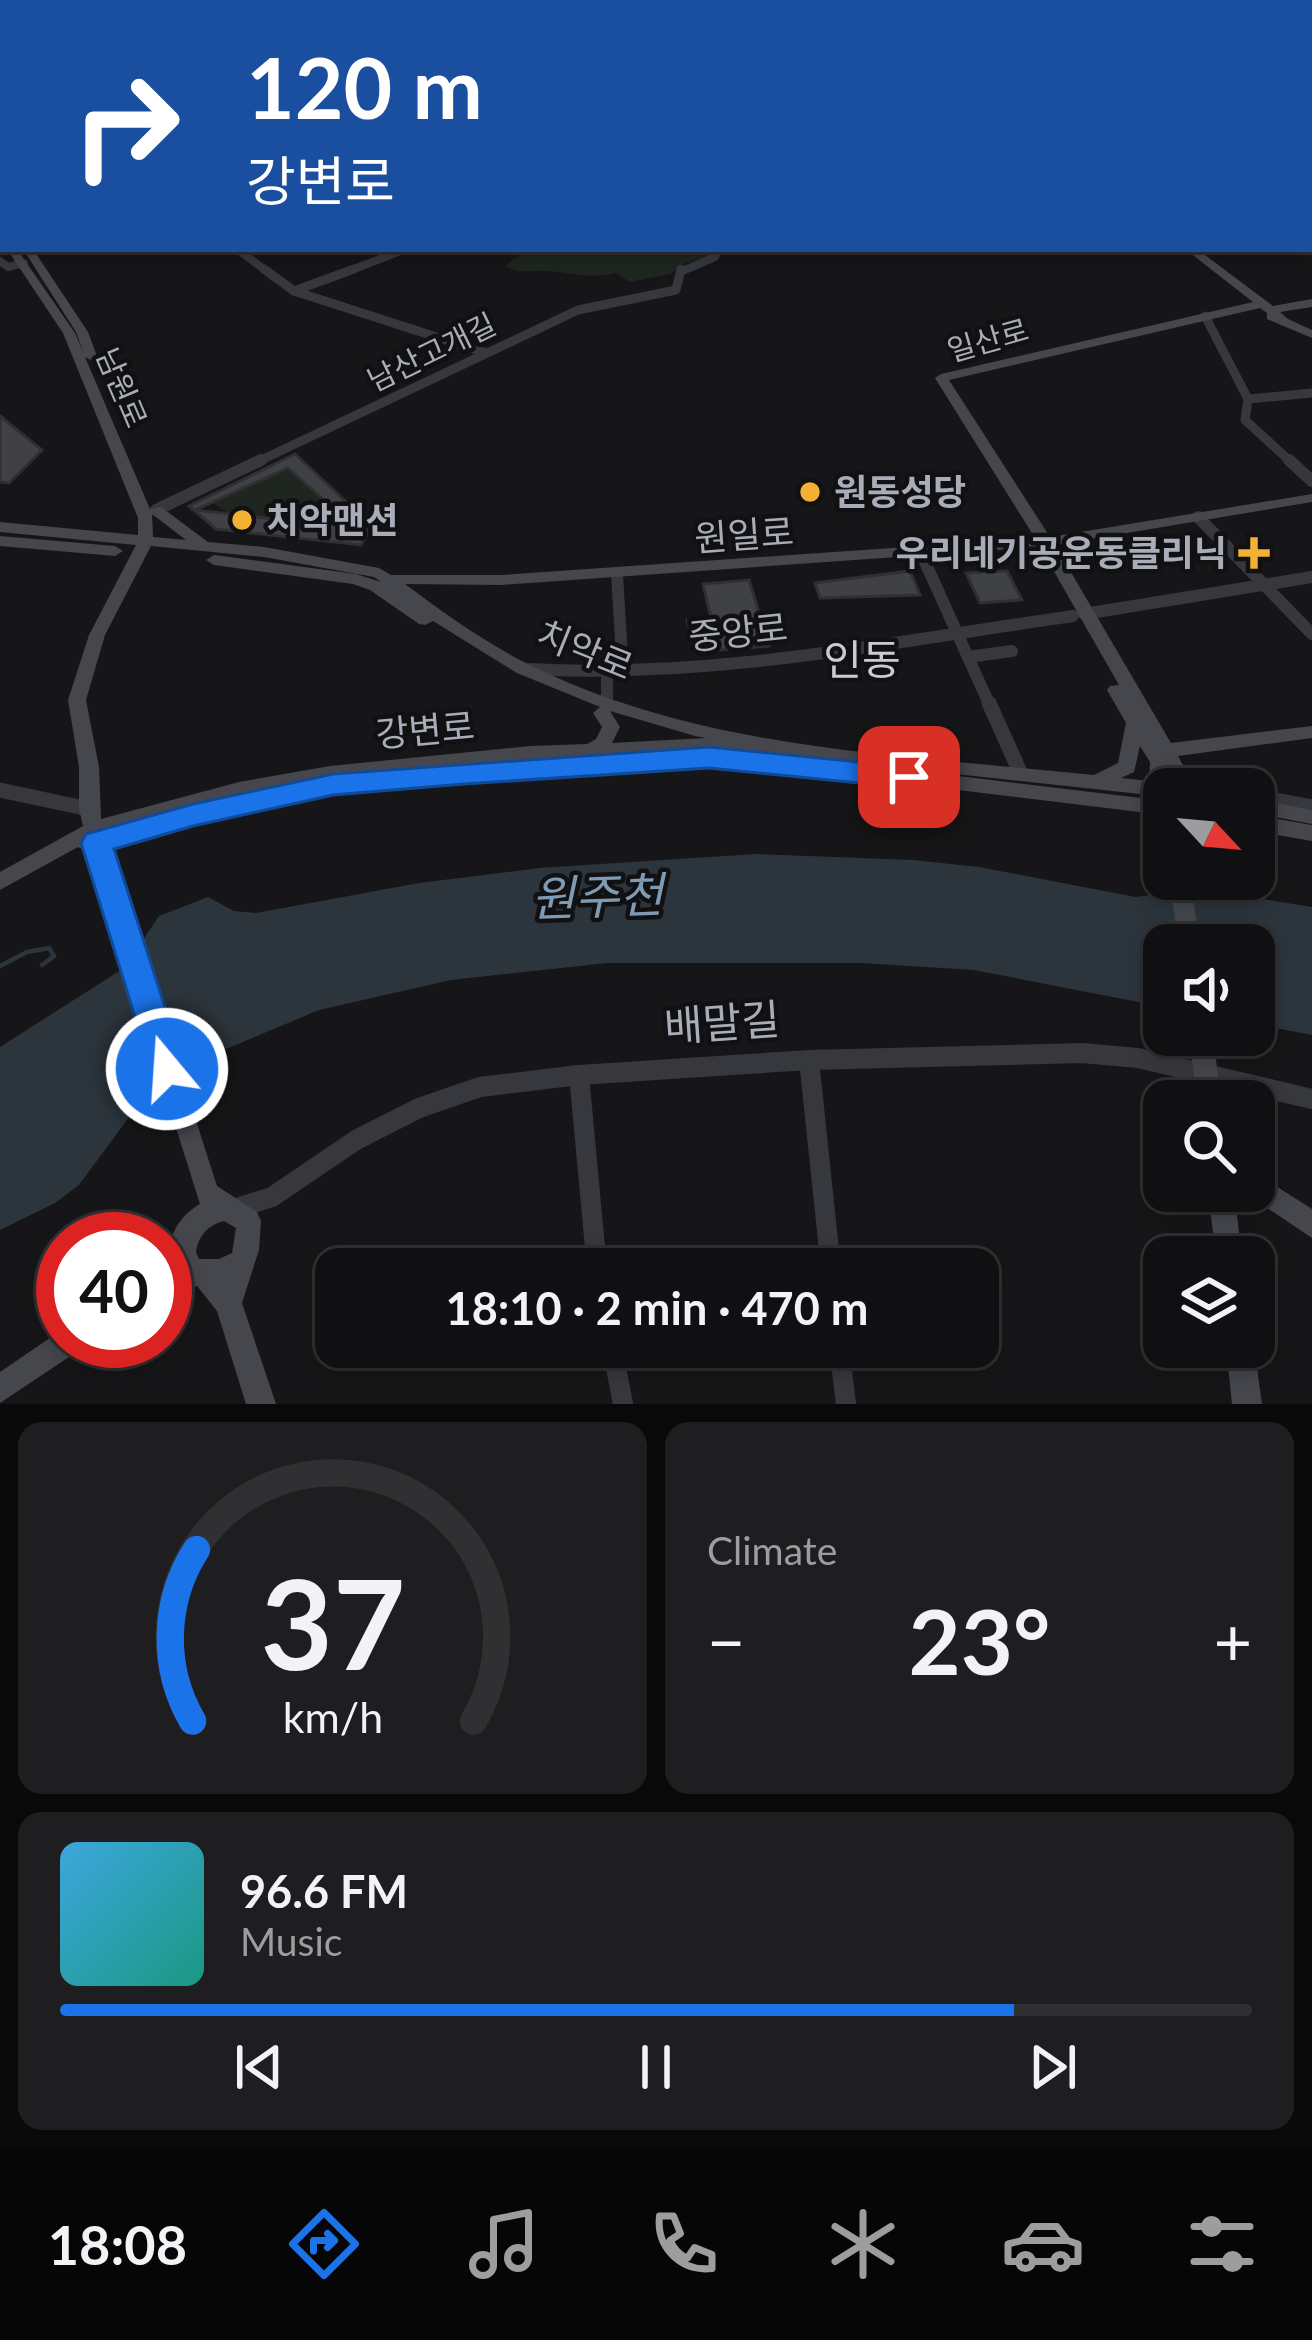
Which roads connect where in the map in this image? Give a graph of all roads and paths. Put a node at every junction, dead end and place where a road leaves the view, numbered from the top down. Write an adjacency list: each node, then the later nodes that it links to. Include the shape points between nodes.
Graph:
1 (241, 252): 7 (street)
2 (398, 252): 7 (street)
3 (718, 252): 12 (street, 남산고개길, via 681,268 676,290 588,307)
4 (1194, 252): 9 (street)
5 (26, 256): 6 (street, via 8,267); 18 (street, 남원로)
6 (0, 261)
7 (294, 291): 12 (street)
8 (1312, 303): 9 (street, 일산로)
9 (1260, 308): 10 (street, 일산로); 11 (street)
10 (1205, 316): 14 (street); 17 (street, 일산로, via 941,378)
11 (1312, 334)
12 (486, 353): 18 (street, 남산고개길)
13 (1312, 393): 14 (street)
14 (1248, 399): 15 (street, via 1244,420)
15 (1312, 481)
16 (1312, 498): 19 (street, 원일로)
17 (1027, 507): 21 (street); 24 (street, 일산로); 26 (street, via 1010,540)
18 (149, 509): 22 (street); 25 (street); 27 (street, via 160,529)
19 (1198, 518): 21 (street, 원일로); 32 (street)
20 (0, 527): 22 (street, 치악로)
21 (1082, 536): 24 (street, 원일로)
22 (103, 538): 27 (street, 치악로)
23 (0, 541): 27 (street, 치악로)
24 (1046, 542): 26 (street, 원일로); 33 (street, 일산로)
25 (206, 547): 27 (street, 치악로); 31 (street, 치악로, via 323,560)
26 (990, 547): 28 (street, 원일로)
27 (145, 552): 40 (street, 치악로, via 376,586 521,682); 59 (street, via 97,634 77,700)
28 (921, 553): 29 (street, 원일로); 34 (street)
29 (617, 574): 31 (street, 원일로); 39 (street)
30 (1312, 577): 32 (street, 중앙로)
31 (393, 579): 38 (street, 치악로)
32 (1263, 583): 33 (street, 중앙로); 35 (street)
33 (1078, 615): 34 (street, 중앙로); 41 (street); 45 (street)
34 (958, 631): 37 (street); 39 (street, 중앙로)
35 (1312, 634)
36 (1012, 651): 37 (street)
37 (968, 657): 48 (street)
38 (523, 669): 39 (street, 중앙로); 40 (street, 치악로)
39 (615, 674): 40 (street)
40 (604, 708): 43 (street, 치악로); 44 (street, via 610,727); 46 (street, 치악로)
41 (1135, 724): 45 (street); 49 (street, via 1127,767)
42 (1312, 732): 45 (street)
43 (704, 745): 44 (street, 강변로); 46 (street, 치악로)
44 (592, 751): 59 (street, 강변로, via 330,772 193,800)
45 (1160, 751): 47 (street)
46 (816, 759): 48 (street, 치악로); 52 (street, 치악로); 59 (street, 강변로, via 709,758 333,784)
47 (1174, 768)
48 (1020, 772): 49 (street, 치악로)
49 (1100, 780): 51 (street, 치악로)
50 (0, 790): 59 (street)
51 (1143, 793)
52 (1143, 798)
53 (1275, 800): 54 (street)
54 (1312, 807)
55 (1275, 810): 56 (street)
56 (1312, 817)
57 (1275, 826): 58 (street)
58 (1312, 832)
59 (95, 836): 60 (street, 강변로); 67 (street)
60 (0, 882)
61 (808, 1060): 62 (street, 배말길, via 1082,1053); 63 (street, 배말길); 70 (street)
62 (1205, 1068): 64 (street, 배말길)
63 (580, 1075): 65 (street, 배말길, via 480,1087 419,1108); 69 (street)
64 (1312, 1099)
65 (272, 1197): 67 (street); 72 (street)
66 (1275, 1199): 68 (street)
67 (209, 1215): 71 (street); 72 (street, via 248,1221)
68 (1312, 1226)
69 (595, 1248)
70 (829, 1248)
71 (192, 1252)
72 (244, 1252): 73 (street); 75 (street)
73 (192, 1270)
74 (192, 1280): 75 (street)
75 (228, 1303): 81 (street)
76 (36, 1364): 80 (street)
77 (616, 1368): 82 (street)
78 (842, 1368): 83 (street)
79 (1243, 1368): 84 (street)
80 (0, 1389)
81 (261, 1404)
82 (623, 1404)
83 (846, 1404)
84 (1247, 1404)

